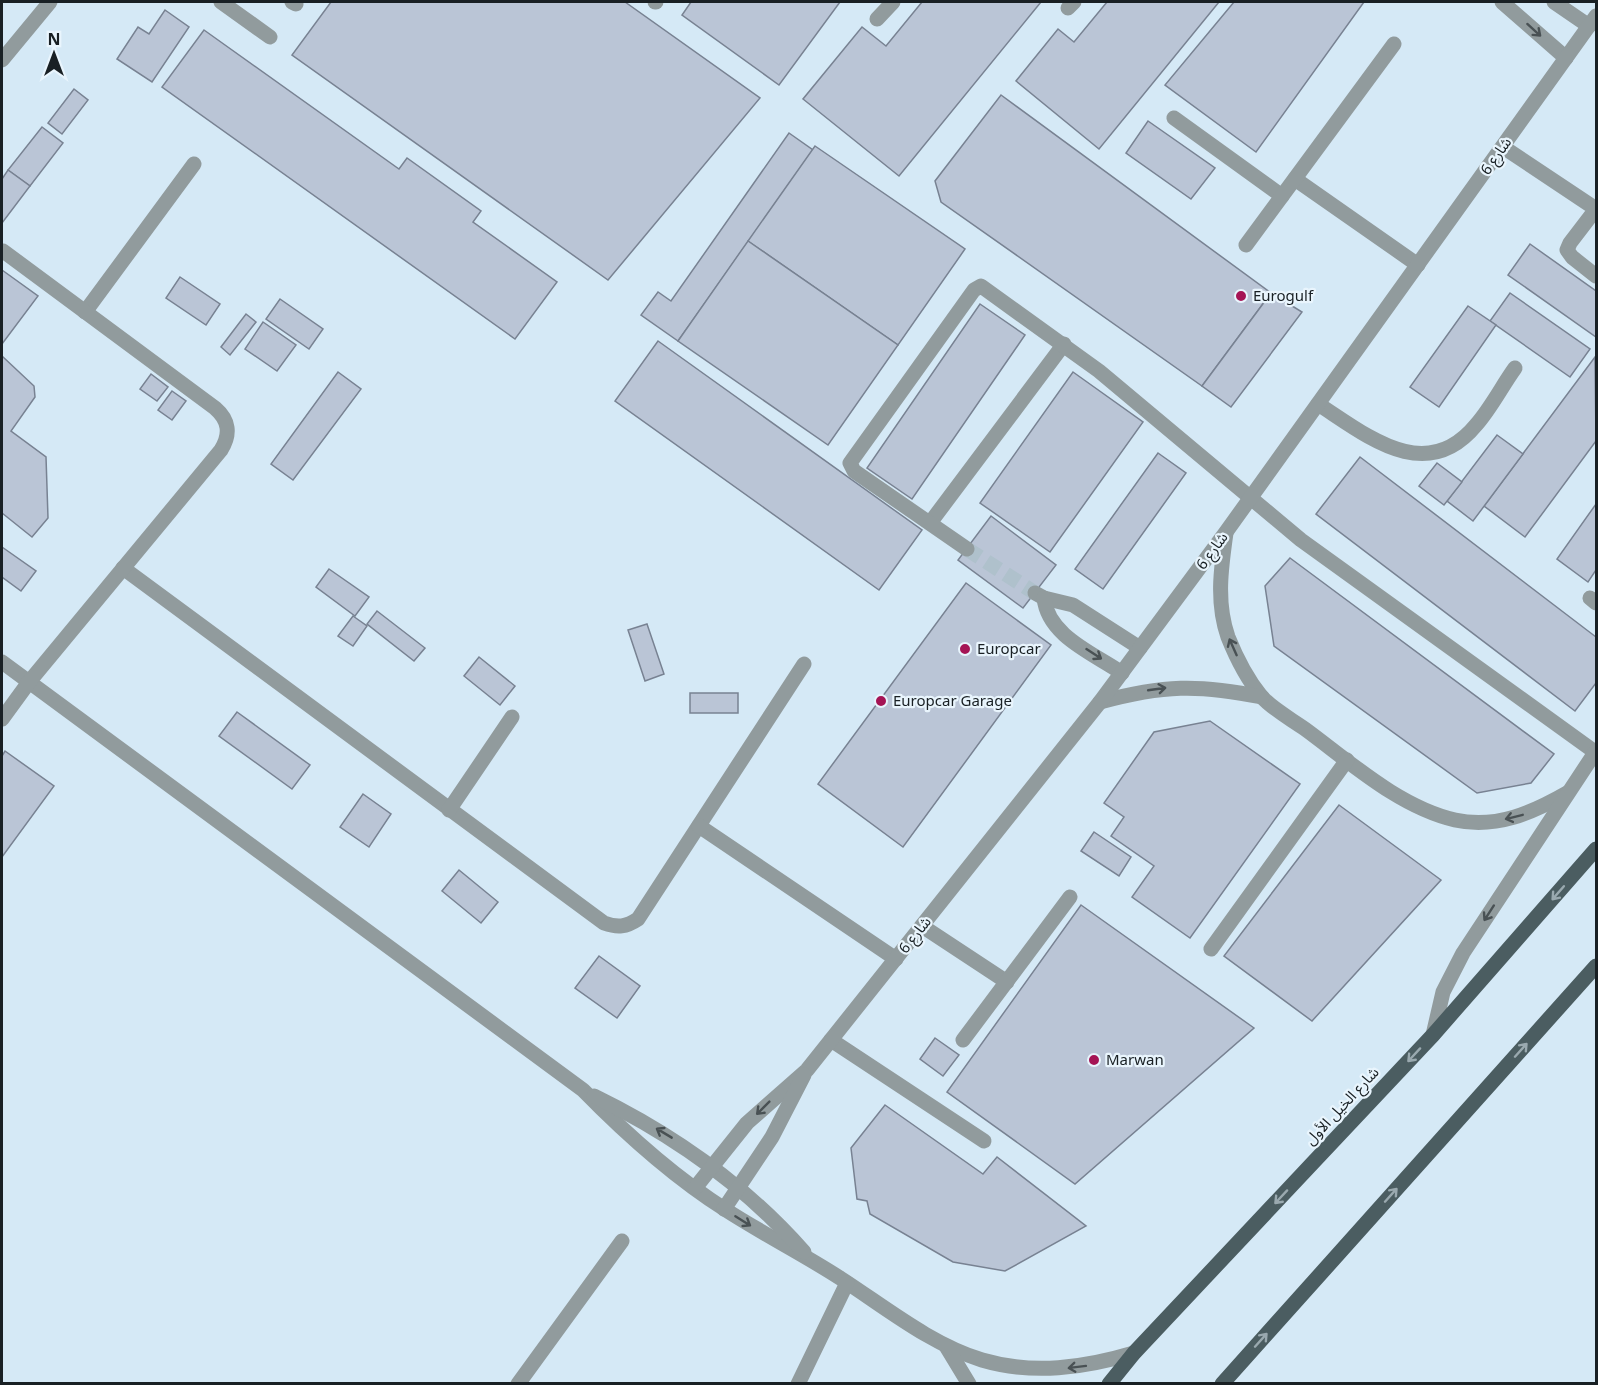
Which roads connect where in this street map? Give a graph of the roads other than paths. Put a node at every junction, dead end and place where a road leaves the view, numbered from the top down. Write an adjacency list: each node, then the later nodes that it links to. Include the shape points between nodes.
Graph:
1 (50, 2): 11 (street)
2 (221, 2): 8 (street)
3 (893, 2): 6 (street)
4 (1502, 2): 10 (street, one-way to 10)
5 (1554, 2): 7 (street)
6 (877, 20)
7 (1593, 21): 10 (street, شارع 6)
8 (270, 37)
9 (1394, 44): 15 (street)
10 (1566, 58): 13 (street, شارع 6)
11 (2, 60)
12 (1174, 118): 16 (street)
13 (1503, 147): 19 (street, شارع 6); 20 (street, via 1596,209 1567,250)
14 (194, 164): 21 (street)
15 (1295, 179): 16 (street); 19 (street)
16 (1282, 196): 17 (street)
17 (1246, 245)
18 (3, 251): 21 (street)
19 (1418, 265): 24 (street, شارع 6)
20 (1596, 276)
21 (85, 312): 29 (street, via 215,408 227,423 226,442 221,450)
22 (1064, 344): 25 (street); 26 (street); 26 (street, via 985,287 978,287 967,300 850,463 854,471)
23 (1515, 368): 24 (street, via 1465,436 1437,451 1421,454 1389,449)
24 (1318, 404): 25 (street, شارع 6)
25 (1249, 499): 27 (street, شارع 6); 39 (street)
26 (930, 523): 28 (street)
27 (1226, 532): 30 (street, شارع 6); 35 (street, one-way to 27, via 1238,660 1222,610 1220,584)
28 (967, 549)
29 (123, 568): 34 (street); 42 (street)
30 (1140, 648): 33 (street, شارع 6); 33 (street, one-way to 33, via 1073,605 1039,595 1054,626)
31 (2, 662): 34 (street)
32 (804, 664): 43 (street)
33 (1122, 673): 36 (street, شارع 6)
34 (29, 682): 38 (street); 55 (street)
35 (1262, 697): 36 (street, one-way to 35, via 1140,691 1200,686); 40 (street)
36 (1100, 702): 46 (street, شارع 6)
37 (512, 717): 42 (street)
38 (2, 719)
39 (1596, 752): 41 (street)
40 (1347, 760): 41 (street, one-way to 40, via 1533,813 1495,822 1466,821 1419,807); 47 (street)
41 (1567, 793): 51 (street, one-way to 51, via 1453,972 1443,992)
42 (449, 810): 43 (street, via 615,927 628,926 638,919)
43 (699, 826): 48 (street)
44 (1596, 849): 51 (main road, شارع الخيل الأول, one-way to 51)
45 (1070, 897): 50 (street)
46 (922, 926): 48 (street, شارع 6); 50 (street)
47 (1211, 949)
48 (896, 959): 52 (street, شارع 6)
49 (1596, 966): 70 (main road, one-way to 49)
50 (1006, 982): 53 (street)
51 (1432, 1035): 65 (main road, شارع الخيل الأول, one-way to 65)
52 (831, 1040): 54 (street, شارع 6); 56 (street)
53 (963, 1040)
54 (807, 1070): 57 (street, شارع 6, one-way to 57, via 766,1104); 58 (street, شارع 6, via 772,1137)
55 (583, 1090): 57 (street, one-way to 55, via 645,1122); 59 (street, via 637,1142)
56 (984, 1141)
57 (712, 1166): 58 (street); 59 (street, شارع 6)
58 (739, 1187): 60 (street, شارع 6); 62 (street)
59 (695, 1188): 60 (street)
60 (724, 1209): 62 (street, one-way to 62)
61 (622, 1241): 66 (street)
62 (812, 1260): 63 (street)
63 (847, 1283): 64 (street); 67 (street)
64 (946, 1346): 65 (street, one-way to 64, via 1097,1364 1059,1369 1020,1368 982,1360); 68 (street)
65 (1134, 1353): 69 (main road, شارع الخيل الأول)
66 (518, 1383)
67 (798, 1383)
68 (969, 1383)
69 (1109, 1383)
70 (1222, 1383)

